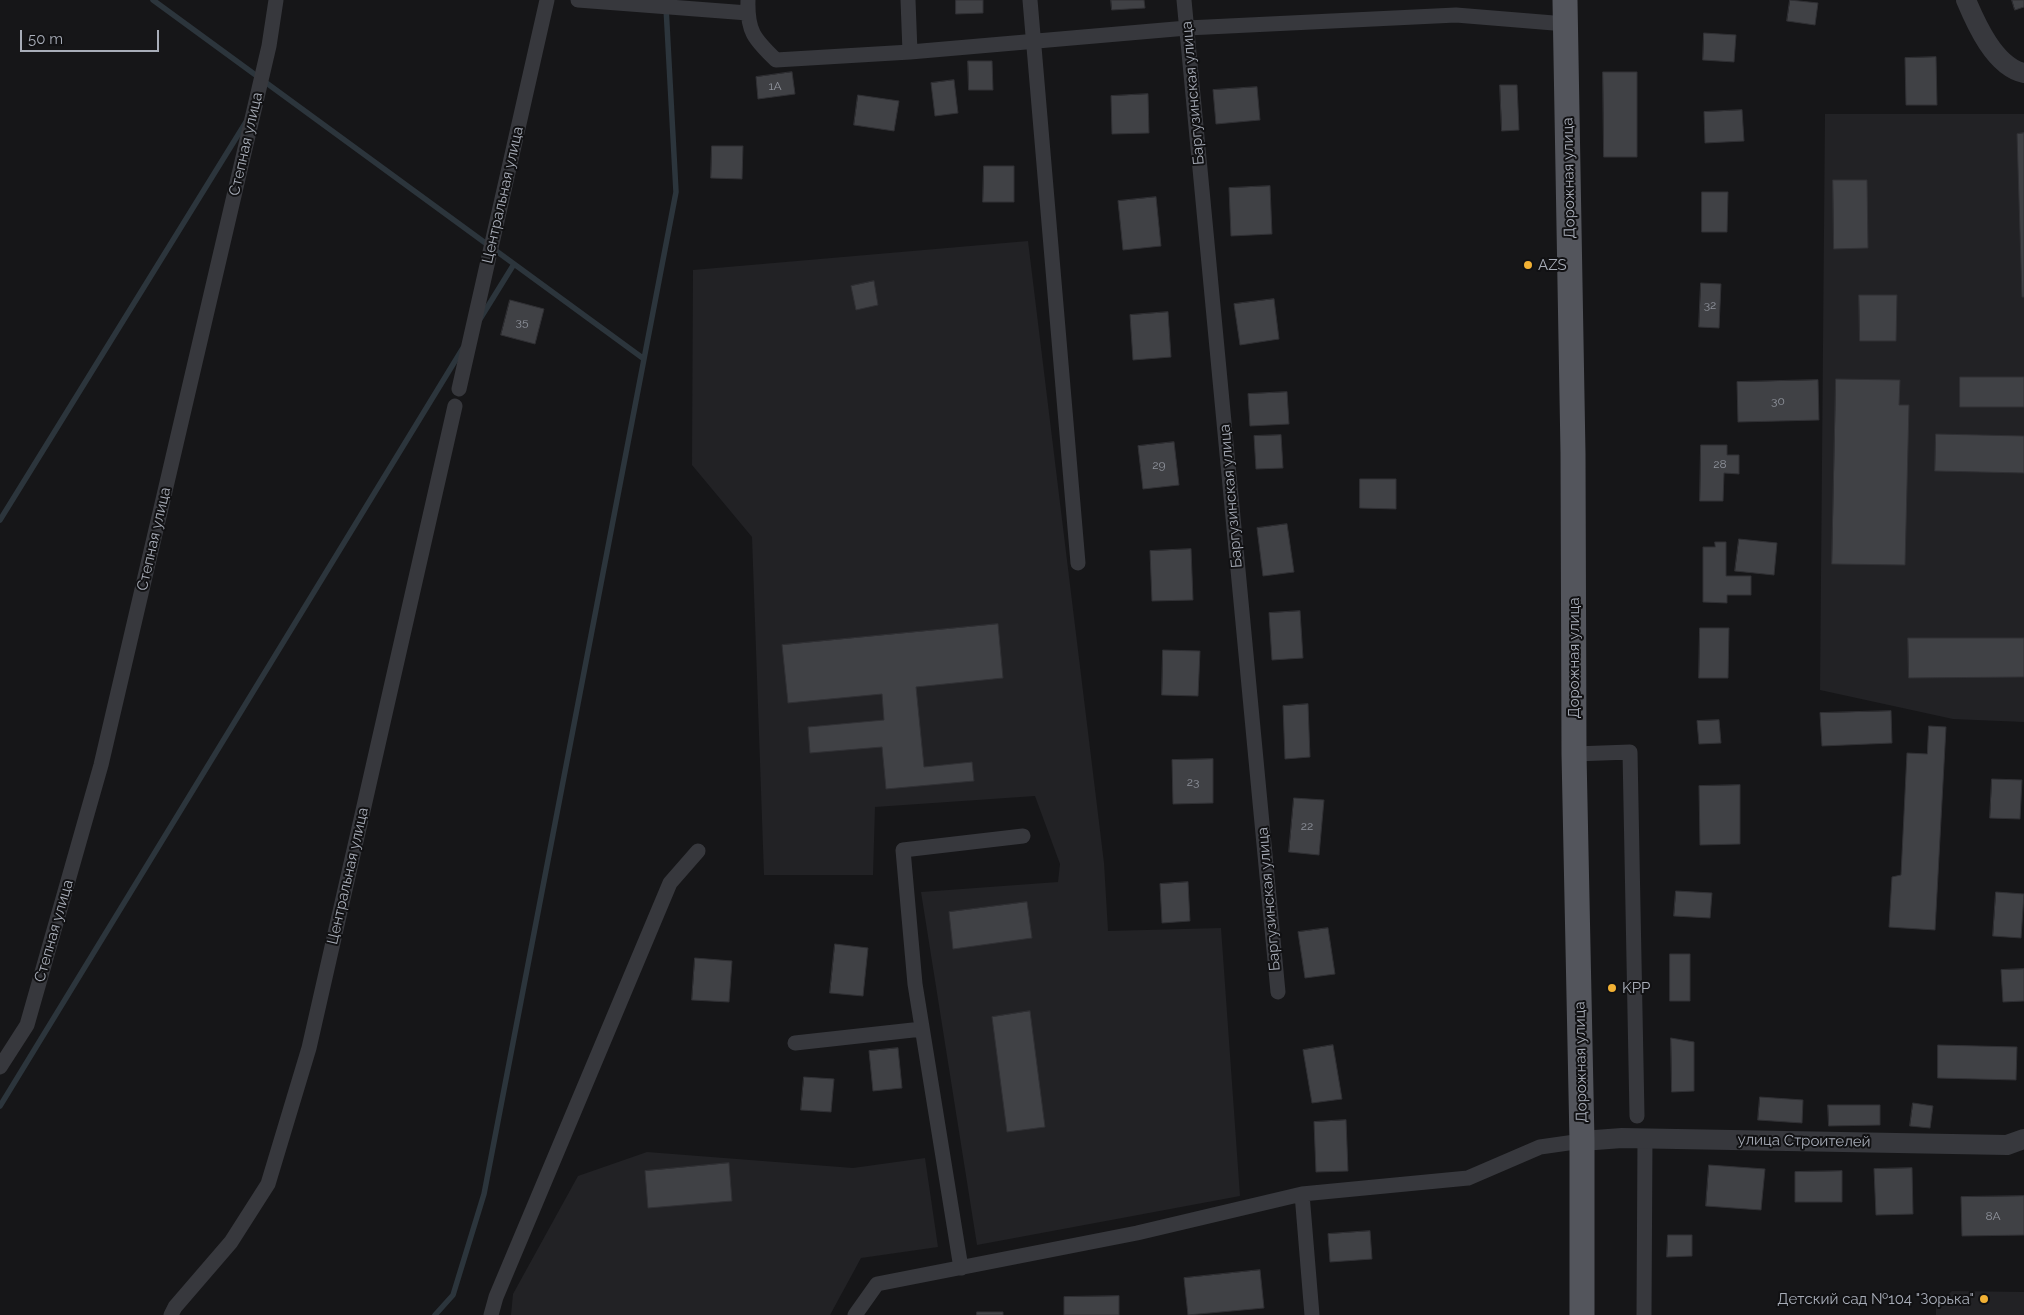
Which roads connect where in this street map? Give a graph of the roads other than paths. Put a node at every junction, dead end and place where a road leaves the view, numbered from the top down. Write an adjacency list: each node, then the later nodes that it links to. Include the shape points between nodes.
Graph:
1 (276, 0): 25 (street, Степная улица, via 269,46 101,764 27,1025)
2 (547, 0): 16 (street, Центральная улица)
3 (578, 0): 9 (street)
4 (908, 0): 14 (street)
5 (1030, 0): 13 (street)
6 (1184, 0): 12 (street, Баргузинская улица)
7 (1565, 0): 11 (main road, Дорожная улица)
8 (1966, 0): 15 (street, via 1978,28 1998,57)
9 (748, 6): 14 (street, via 750,30 757,42 776,60)
10 (1456, 7): 11 (street); 12 (street)
11 (1566, 24): 19 (main road, Дорожная улица)
12 (1187, 28): 13 (street); 22 (street, Баргузинская улица)
13 (1033, 42): 14 (street); 18 (street)
14 (910, 52)
15 (2024, 73)
16 (458, 389)
17 (455, 406): 33 (street, Центральная улица, via 309,1048 285,1133 263,1192 231,1242)
18 (1078, 563)
19 (1574, 754): 26 (street, via 1630,752); 29 (main road, Дорожная улица)
20 (1024, 836): 23 (street, via 903,850)
21 (698, 851): 34 (street, via 670,882 496,1296)
22 (1278, 992)
23 (922, 1029): 24 (street); 31 (street)
24 (796, 1043)
25 (0, 1067)
26 (1637, 1116)
27 (1645, 1138): 28 (street, улица Строителей, via 2007,1145); 29 (street, улица Строителей); 39 (street)
28 (2024, 1139)
29 (1582, 1141): 30 (street, via 1540,1147 1468,1178); 32 (main road, Дорожная улица)
30 (1302, 1194): 31 (street, via 1137,1234); 36 (street)
31 (961, 1268): 35 (street, via 877,1284)
32 (1583, 1276): 37 (main road); 38 (main road, Дорожная улица)
33 (171, 1315)
34 (491, 1315)
35 (855, 1315)
36 (1312, 1315)
37 (1572, 1315)
38 (1582, 1315)
39 (1644, 1315)

